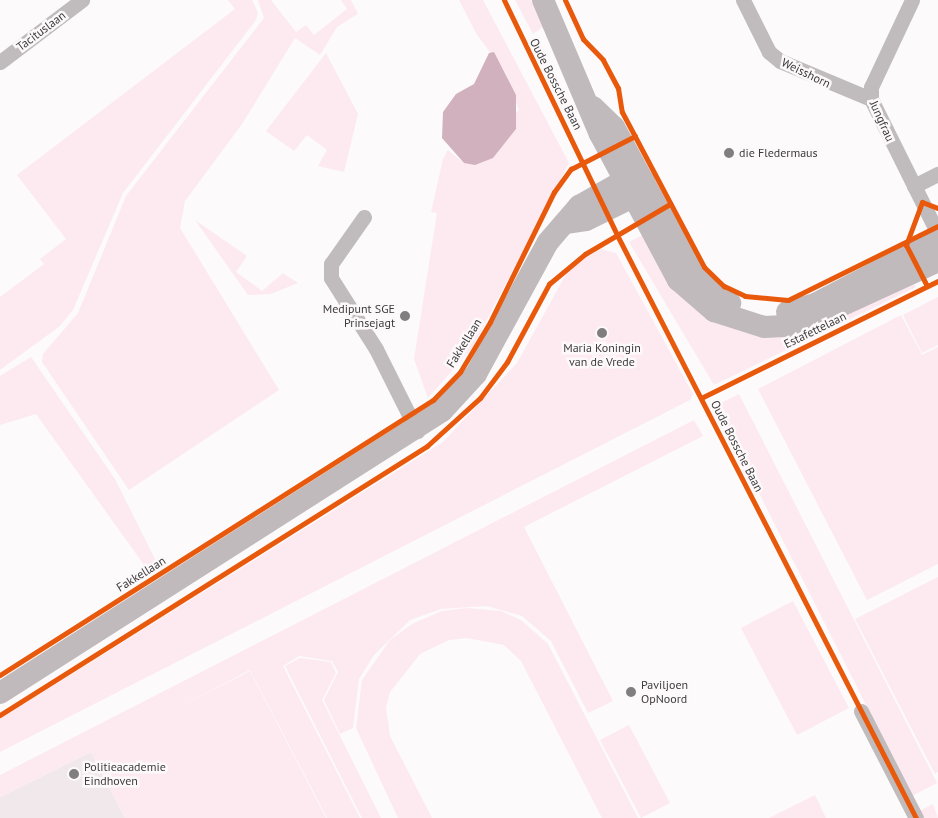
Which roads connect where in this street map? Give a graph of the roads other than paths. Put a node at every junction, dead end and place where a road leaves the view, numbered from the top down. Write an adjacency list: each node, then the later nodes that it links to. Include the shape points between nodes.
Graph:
1 (82, 0): 5 (street, Tacituslaan)
2 (543, 0): 9 (street, Oude Bossche Baan, via 591,105 600,134)
3 (743, 0): 7 (street, Weisshorn, via 769,52 780,61)
4 (912, 0): 7 (street, Jungfrau, via 871,87)
5 (63, 6): 6 (street, Tacituslaan)
6 (0, 62)
7 (872, 100): 10 (street, Jungfrau)
8 (938, 174): 10 (street)
9 (634, 186): 13 (street, Estafettelaan, via 692,274 721,300 763,314 793,312 815,304); 14 (street, Estafettelaan, via 678,280 714,311 740,322 783,327 823,318); 15 (street, Fakkellaan, via 586,220 567,223 548,242 476,374)
10 (914, 186): 12 (street, Jungfrau)
11 (364, 217): 15 (street, via 332,264 332,278 376,348)
12 (938, 234)
13 (938, 240)
14 (938, 261)
15 (417, 431): 16 (street, Fakkellaan)
16 (0, 693)
17 (861, 711): 18 (street)
18 (916, 818)

